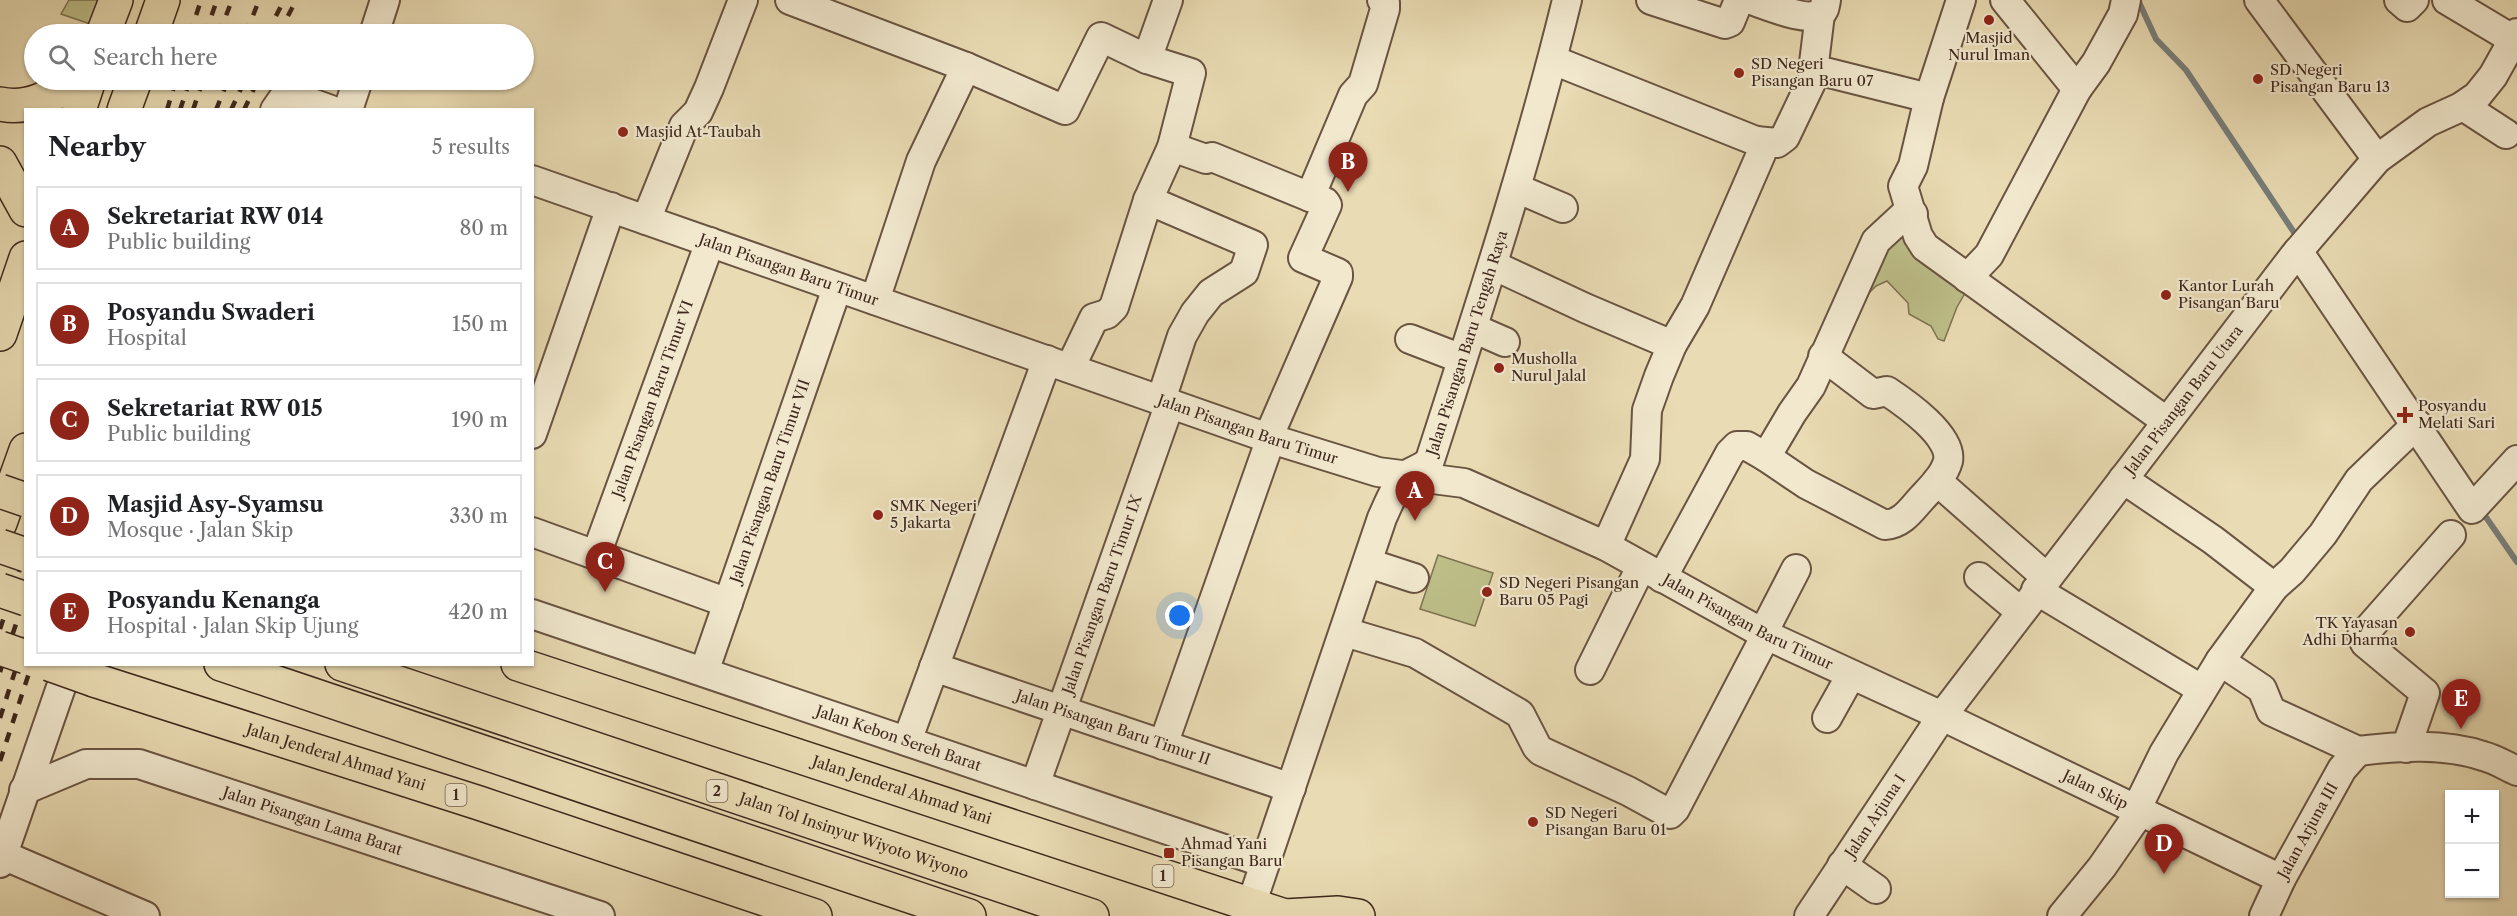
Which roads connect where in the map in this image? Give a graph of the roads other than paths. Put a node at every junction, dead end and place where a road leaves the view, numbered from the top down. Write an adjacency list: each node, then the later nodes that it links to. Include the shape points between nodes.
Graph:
1 (116, 0): 20 (main road)
2 (163, 0): 21 (main road)
3 (385, 0): 22 (street)
4 (743, 0): 58 (street, via 709,88 698,112 684,126)
5 (790, 0): 26 (street)
6 (1168, 0): 24 (street)
7 (1382, 0): 52 (street, via 1385,9 1363,84 1353,95)
8 (1568, 0): 25 (street, Jalan Pisangan Baru Tengah Raya)
9 (1651, 0): 10 (street, via 1725,24)
10 (1739, 0)
11 (1751, 0): 19 (street, via 1797,15)
12 (1961, 0): 33 (street)
13 (2005, 0): 28 (street)
14 (2126, 0): 28 (street, via 2123,14)
15 (2259, 0): 48 (street)
16 (2399, 0): 17 (street, via 2407,7)
17 (2414, 0)
18 (2446, 0): 23 (street)
19 (1823, 7): 27 (street, via 1814,63)
20 (107, 24)
21 (155, 24)
22 (377, 24)
23 (2515, 36): 35 (street, Jalan Pisangan Baru Utara, via 2493,76)
24 (1147, 59): 26 (street, via 1101,37 1065,110); 46 (street, via 1191,74)
25 (1553, 60): 44 (street); 51 (street, Jalan Pisangan Baru Tengah Raya)
26 (966, 67): 65 (street, via 921,161)
27 (1817, 70): 33 (street); 44 (street, via 1785,137 1777,143)
28 (2077, 89): 63 (street, via 1989,255)
29 (61, 90): 34 (main road, via 28,104)
30 (86, 90): 36 (main road)
31 (131, 90): 37 (main road)
32 (355, 90): 40 (street)
33 (1929, 98): 57 (street, via 1913,166 1903,186)
34 (0, 104)
35 (2463, 106): 43 (street); 48 (street, Jalan Pisangan Baru Utara, via 2428,122)
36 (80, 108)
37 (125, 108)
38 (276, 108): 39 (street, via 284,97)
39 (325, 108)
40 (349, 108)
41 (0, 119): 42 (main road)
42 (24, 128)
43 (2506, 134)
44 (1756, 141): 70 (street, via 1761,154 1695,306)
45 (0, 145): 47 (main road)
46 (1172, 147): 52 (street, via 1206,159 1212,157); 53 (street)
47 (24, 154)
48 (2377, 159): 60 (street, Jalan Pisangan Baru Utara)
49 (0, 163): 54 (main road)
50 (534, 181): 55 (street, Jalan Pisangan Baru Timur)
51 (1516, 189): 56 (street); 62 (street, Jalan Pisangan Baru Tengah Raya)
52 (1310, 197): 78 (street, via 1327,205 1303,258 1338,273 1338,277)
53 (1148, 200): 72 (street, via 1114,307 1094,318); 74 (street, Jalan Pisangan Baru Timur IX, via 1253,245 1244,272 1211,293 1182,336)
54 (24, 206)
55 (611, 207): 58 (street, Jalan Pisangan Baru Timur); 77 (street)
56 (1563, 208)
57 (1913, 214): 63 (street, via 1925,247); 71 (street, via 1903,216 1876,241)
58 (646, 220): 59 (street, Jalan Pisangan Baru Timur)
59 (710, 242): 64 (street, Jalan Pisangan Baru Timur); 93 (street, Jalan Pisangan Baru Timur VI)
60 (2304, 245): 75 (street, Jalan Pisangan Baru Utara); 76 (street)
61 (24, 264): 67 (main road)
62 (1493, 265): 66 (street, Jalan Pisangan Baru Tengah Raya); 70 (street)
63 (1968, 278): 75 (street)
64 (837, 288): 65 (street, Jalan Pisangan Baru Timur); 103 (street, Jalan Pisangan Baru Timur VII)
65 (875, 300): 72 (street, Jalan Pisangan Baru Timur)
66 (1473, 328): 69 (street); 73 (street, Jalan Pisangan Baru Tengah Raya)
67 (0, 334)
68 (1410, 339): 73 (street)
69 (1505, 342)
70 (1672, 345): 91 (street, via 1647,410 1645,459)
71 (1823, 356): 80 (street, via 1811,386); 84 (street, via 1873,394 1887,391 1928,424 1948,452 1946,467)
72 (1058, 364): 74 (street, Jalan Pisangan Baru Timur); 114 (street)
73 (1466, 372): 82 (street, Jalan Pisangan Baru Tengah Raya, via 1430,460)
74 (1166, 401): 78 (street, Jalan Pisangan Baru Timur); 120 (street, Jalan Pisangan Baru Timur IX)
75 (2166, 421): 83 (street, Jalan Pisangan Baru Utara)
76 (2417, 424): 81 (street, via 2477,504); 99 (street, via 2359,480 2324,534)
77 (534, 428)
78 (1270, 438): 82 (street, Jalan Pisangan Baru Timur, via 1378,472); 124 (street)
79 (24, 456): 87 (main road)
80 (1766, 457): 84 (street, via 1806,484 1886,525 1900,521); 96 (street, via 1743,445 1730,453)
81 (2517, 460)
82 (1408, 474): 91 (street, Jalan Pisangan Baru Timur, via 1464,483); 94 (street, Jalan Pisangan Baru Tengah Raya, via 1382,518)
83 (2123, 479): 99 (street); 101 (street, Jalan Pisangan Baru Utara)
84 (1937, 481): 101 (street)
85 (0, 491): 86 (main road, bridge)
86 (24, 499)
87 (0, 524)
88 (534, 533): 93 (street)
89 (2451, 535): 125 (street, via 2362,636 2365,643 2425,693)
90 (0, 546): 92 (main road, bridge)
91 (1606, 546): 96 (street, Jalan Pisangan Baru Timur)
92 (24, 554)
93 (596, 555): 103 (street)
94 (1368, 563): 98 (street); 105 (street, Jalan Pisangan Baru Tengah Raya)
95 (1796, 569): 106 (street)
96 (1651, 573): 106 (street, Jalan Pisangan Baru Timur); 115 (street)
97 (1979, 577): 101 (street)
98 (1414, 578)
99 (2274, 587): 109 (street)
100 (0, 590): 102 (main road, bridge)
101 (2035, 594): 119 (street); 121 (street, Jalan Pisangan Baru Utara)
102 (24, 598)
103 (728, 603): 117 (street, Jalan Pisangan Baru Timur VII)
104 (534, 615): 117 (street, Jalan Kebon Sereh Barat)
105 (1345, 632): 106 (street, via 1415,653 1520,714 1541,751 1670,814); 129 (street, Jalan Pisangan Baru Tengah Raya)
106 (1765, 634): 118 (street, Jalan Pisangan Baru Timur)
107 (0, 648): 108 (main road, bridge)
108 (24, 656)
109 (2220, 661): 119 (street); 126 (street, via 2262,689 2271,711)
110 (57, 666): 116 (main road, Jalan Jenderal Ahmad Yani, bridge)
111 (227, 666): 141 (main road)
112 (348, 666): 142 (main road, Jalan Tol Insinyur Wiyoto Wiyono / 2)
113 (524, 666): 137 (main road, Jalan Jenderal Ahmad Yani / 1)
114 (934, 667): 120 (street, Jalan Pisangan Baru Timur II); 123 (street)
115 (1590, 670)
116 (81, 672): 130 (street); 140 (main road, Jalan Jenderal Ahmad Yani / 1)
117 (704, 672): 123 (street, Jalan Kebon Sereh Barat)
118 (1851, 675): 121 (street, Jalan Pisangan Baru Timur); 122 (street)
119 (2201, 689): 131 (street, via 2164,753)
120 (1061, 710): 124 (street, Jalan Pisangan Baru Timur II); 128 (street, Jalan Pisangan Baru Timur IX)
121 (1942, 716): 131 (street, Jalan Skip); 134 (street, Jalan Arjuna I)
122 (1827, 718)
123 (907, 741): 128 (street, Jalan Kebon Sereh Barat)
124 (1163, 745): 129 (street, Jalan Pisangan Baru Timur II)
125 (2406, 748): 126 (street); 127 (street, via 2445,747 2484,756)
126 (2358, 751): 135 (street, Jalan Arjuna III, via 2342,769)
127 (2517, 771)
128 (1035, 785): 133 (street, Jalan Kebon Sereh Barat)
129 (1291, 788): 133 (street, Jalan Pisangan Baru Tengah Raya)
130 (24, 790): 132 (street); 139 (street, Jalan Pisangan Lama Barat, via 86,764 140,764)
131 (2138, 811): 135 (street, Jalan Skip); 146 (street, via 2102,867)
132 (1, 859): 138 (street)
133 (1265, 863): 137 (street, Jalan Pisangan Baru Tengah Raya)
134 (1842, 865): 136 (street); 145 (street, Jalan Arjuna I)
135 (2281, 879): 147 (street, Jalan Arjuna III)
136 (1876, 889)
137 (1251, 904): 143 (main road, Jalan Jenderal Ahmad Yani / 1)
138 (145, 916)
139 (600, 916)
140 (815, 916)
141 (969, 916)
142 (1092, 916)
143 (1285, 916): 144 (main road, Jalan Jenderal Ahmad Yani / 1)
144 (1358, 916)
145 (1809, 916)
146 (2062, 916)
147 (2264, 916)

